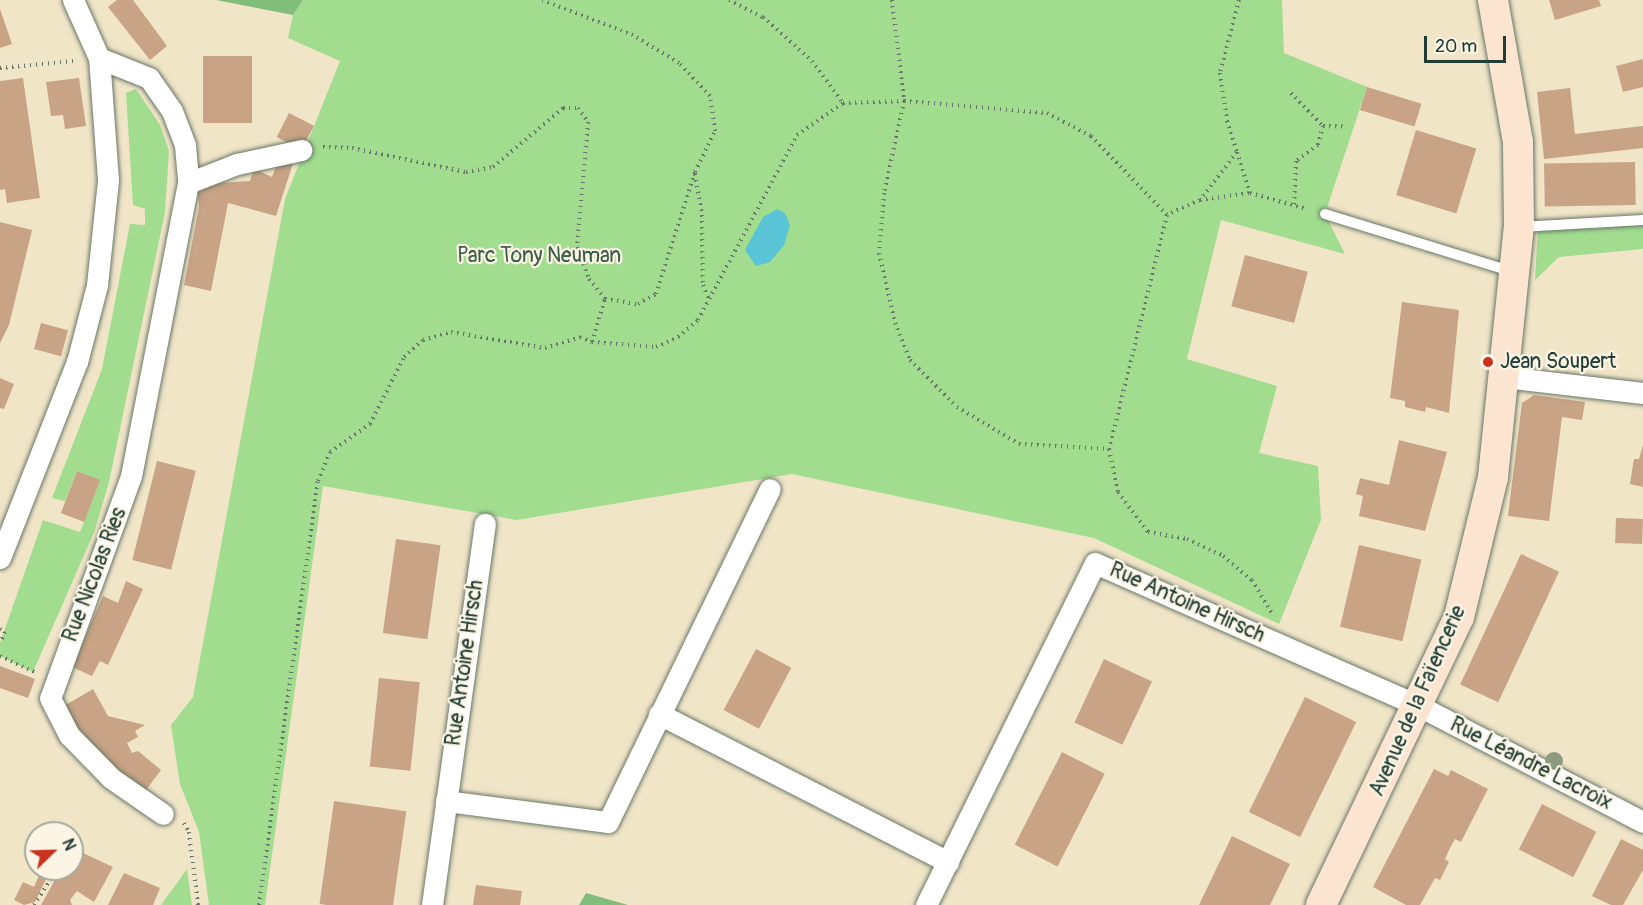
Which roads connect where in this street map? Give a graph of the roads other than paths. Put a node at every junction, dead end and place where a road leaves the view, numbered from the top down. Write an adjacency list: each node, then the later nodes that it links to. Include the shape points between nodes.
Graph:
1 (73, 0): 3 (street)
2 (1493, 0): 8 (main road, Avenue de la Faïencerie, via 1518,142)
3 (99, 58): 5 (street, Rue Nicolas Ries, via 149,78 172,111 185,145); 14 (street, via 108,180 97,285 77,362)
4 (301, 150): 5 (street, via 237,164)
5 (188, 183): 18 (street, Rue Nicolas Ries, via 131,476 50,698 69,735 111,778)
6 (1325, 214): 9 (lane)
7 (1643, 220): 8 (lane)
8 (1519, 227): 9 (main road, Avenue de la Faïencerie)
9 (1516, 273): 10 (main road, Avenue de la Faïencerie)
10 (1504, 377): 11 (street); 15 (main road, Avenue de la Faïencerie, via 1493,477 1476,558 1460,617)
11 (1643, 393)
12 (770, 489): 16 (street)
13 (485, 524): 17 (street, Rue Antoine Hirsch)
14 (0, 558)
15 (1419, 706): 19 (street, Rue Léandre Lacroix); 20 (street, Rue Antoine Hirsch, via 1095,563); 23 (main road, Avenue de la Faïencerie)
16 (659, 714): 17 (street, via 608,822); 20 (street)
17 (446, 801): 21 (street, Rue Antoine Hirsch)
18 (163, 814)
19 (1643, 822)
20 (948, 862): 22 (street, Rue Antoine Hirsch)
21 (432, 905)
22 (926, 905)
23 (1321, 905)

